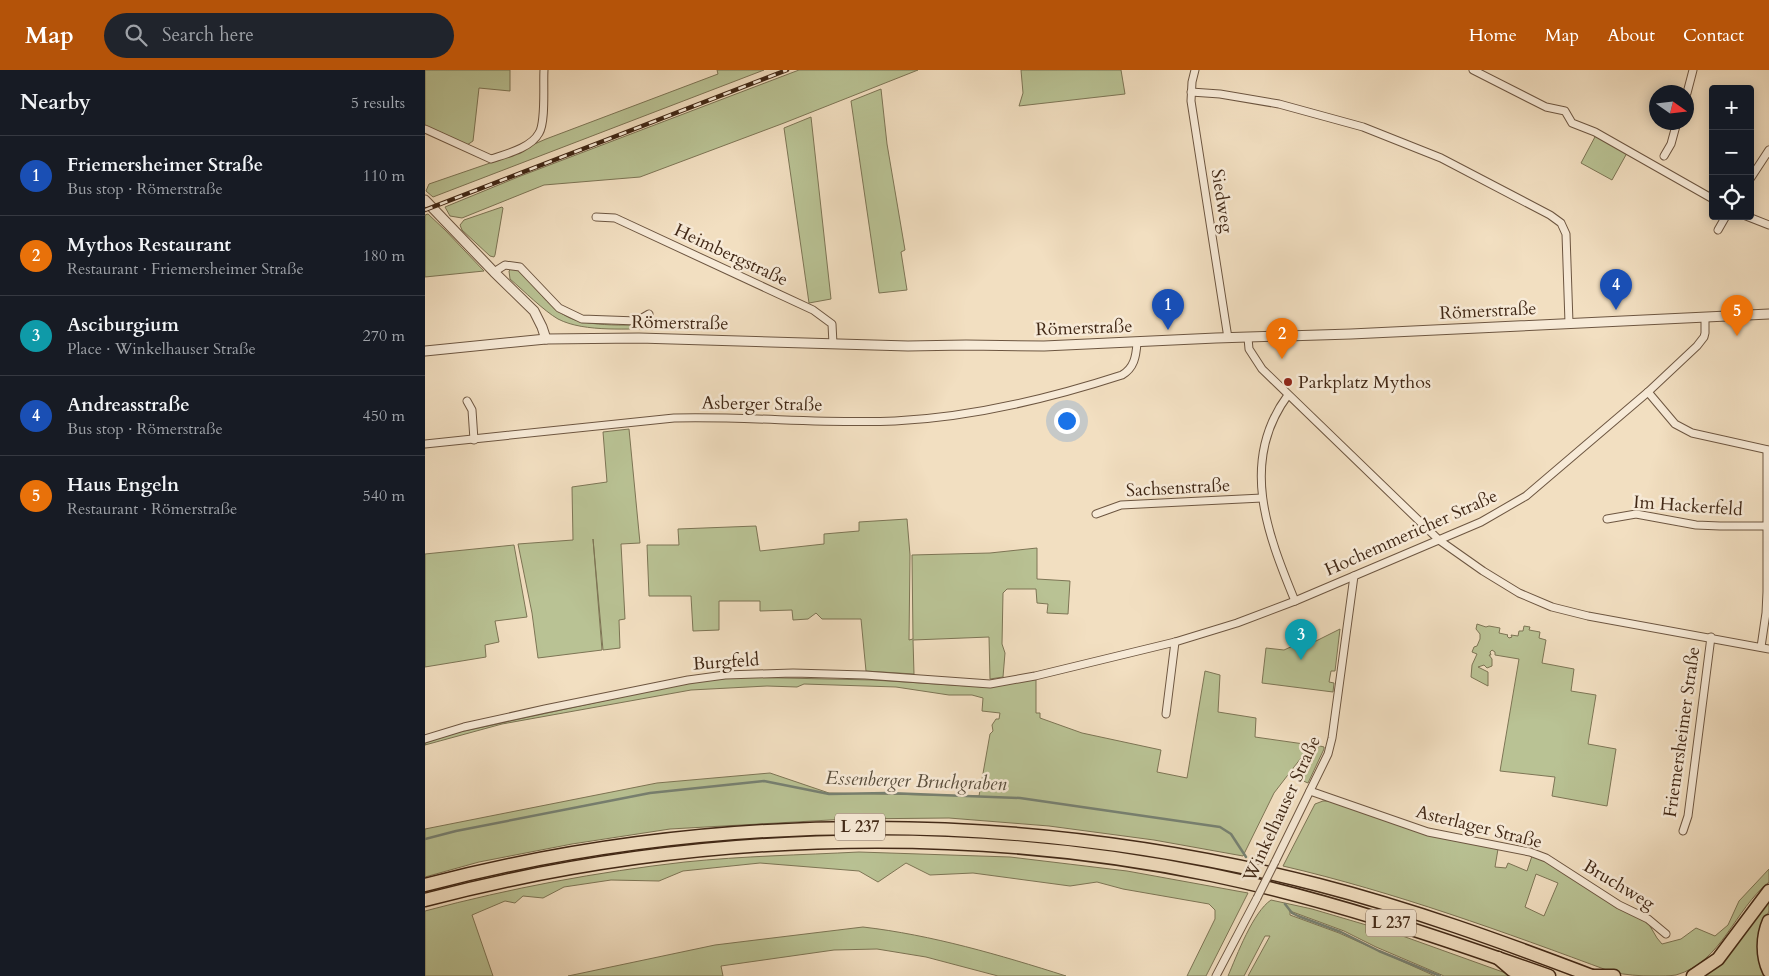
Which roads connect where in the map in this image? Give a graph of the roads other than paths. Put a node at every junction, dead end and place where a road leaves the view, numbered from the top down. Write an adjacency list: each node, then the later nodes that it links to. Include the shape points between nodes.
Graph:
1 (544, 70): 7 (street, via 543,122 539,133 529,143 491,159)
2 (1195, 70): 6 (street, Siedweg)
3 (1473, 70): 12 (street, via 1546,107 1565,111 1571,123 1595,132)
4 (1693, 70): 5 (street)
5 (1689, 85)
6 (1191, 92): 23 (street, via 1279,104 1363,127 1441,158 1550,215 1561,223 1566,234); 24 (street, Siedweg)
7 (425, 129)
8 (1675, 130): 10 (street)
9 (1769, 150): 11 (street)
10 (1663, 156)
11 (1753, 175)
12 (1709, 197)
13 (425, 200): 19 (street)
14 (596, 217): 28 (street, Heimbergstraße, via 615,218 813,310 832,324)
15 (1754, 219): 17 (street)
16 (1724, 220): 18 (street)
17 (1769, 225)
18 (1718, 230)
19 (494, 272): 20 (street, Römerstraße, via 505,265 520,267 559,308 582,319 637,321); 26 (street, via 535,311)
20 (649, 314)
21 (1769, 314): 22 (street, Römerstraße)
22 (1705, 317): 23 (street, Römerstraße); 30 (street, Hochemmericher Straße, via 1705,333 1701,341)
23 (1569, 323): 25 (street, Römerstraße)
24 (1228, 338): 25 (street, Römerstraße); 27 (street, Römerstraße)
25 (1248, 338): 31 (street, Friemersheimer Straße, via 1251,354)
26 (546, 339): 28 (street, Römerstraße, via 639,338); 29 (street, Römerstraße)
27 (1137, 343): 28 (street, Römerstraße, via 1045,346); 33 (street, Asberger Straße, via 1134,362 1127,372 1049,397 986,411 876,421 674,418)
28 (833, 344)
29 (425, 351)
30 (1648, 392): 35 (street, via 1675,424 1692,433); 40 (street, Hochemmericher Straße, via 1526,496 1481,522)
31 (1288, 395): 36 (street, via 1278,408 1264,440); 40 (street, Friemersheimer Straße)
32 (467, 401): 33 (street)
33 (474, 440): 34 (street, Asberger Straße)
34 (425, 444)
35 (1768, 450): 39 (street)
36 (1262, 498): 37 (street, Sachsenstraße, via 1121,505); 42 (street, via 1273,548)
37 (1096, 514)
38 (1607, 519): 39 (street, Im Hackerfeld, via 1636,514 1696,525)
39 (1767, 526): 45 (street, via 1766,613)
40 (1439, 540): 41 (street, Hochemmericher Straße); 43 (street, Friemersheimer Straße, via 1519,593 1552,607)
41 (1354, 576): 42 (street, Hochemmericher Straße); 50 (street, Winkelhauser Straße, via 1332,738)
42 (1295, 601): 44 (street, Hochemmericher Straße)
43 (1711, 637): 45 (street, Friemersheimer Straße); 51 (street, Friemersheimer Straße, via 1689,816)
44 (1175, 642): 47 (street, Hochemmericher Straße); 48 (street)
45 (1761, 647): 46 (street, Friemersheimer Straße)
46 (1769, 649)
47 (1035, 676): 49 (street, Burgfeld, via 990,684 865,675 725,675 545,709)
48 (1166, 714)
49 (425, 739)
50 (1310, 791): 52 (street, Asterlager Straße, via 1428,832 1530,852); 60 (street, Winkelhauser Straße, bridge)
51 (1683, 831)
52 (1554, 864): 57 (street, Bruchweg, via 1647,919)
53 (425, 885): 63 (highway, L 237, via 610,847 761,830 849,827 995,832 1178,854 1322,886 1461,928)
54 (1769, 891): 65 (highway, via 1718,959)
55 (425, 900): 58 (highway, L 237, via 529,875 683,852 771,844 936,843 1032,849 1149,863 1215,876 1372,917)
56 (1769, 921): 59 (highway, via 1764,944)
57 (1666, 934)
58 (1498, 958): 61 (highway, via 1512,970); 62 (highway, L 237)
59 (1769, 971)
60 (1216, 976)
61 (1526, 976)
62 (1549, 976)
63 (1592, 976): 64 (highway)
64 (1613, 976)
65 (1693, 976)

